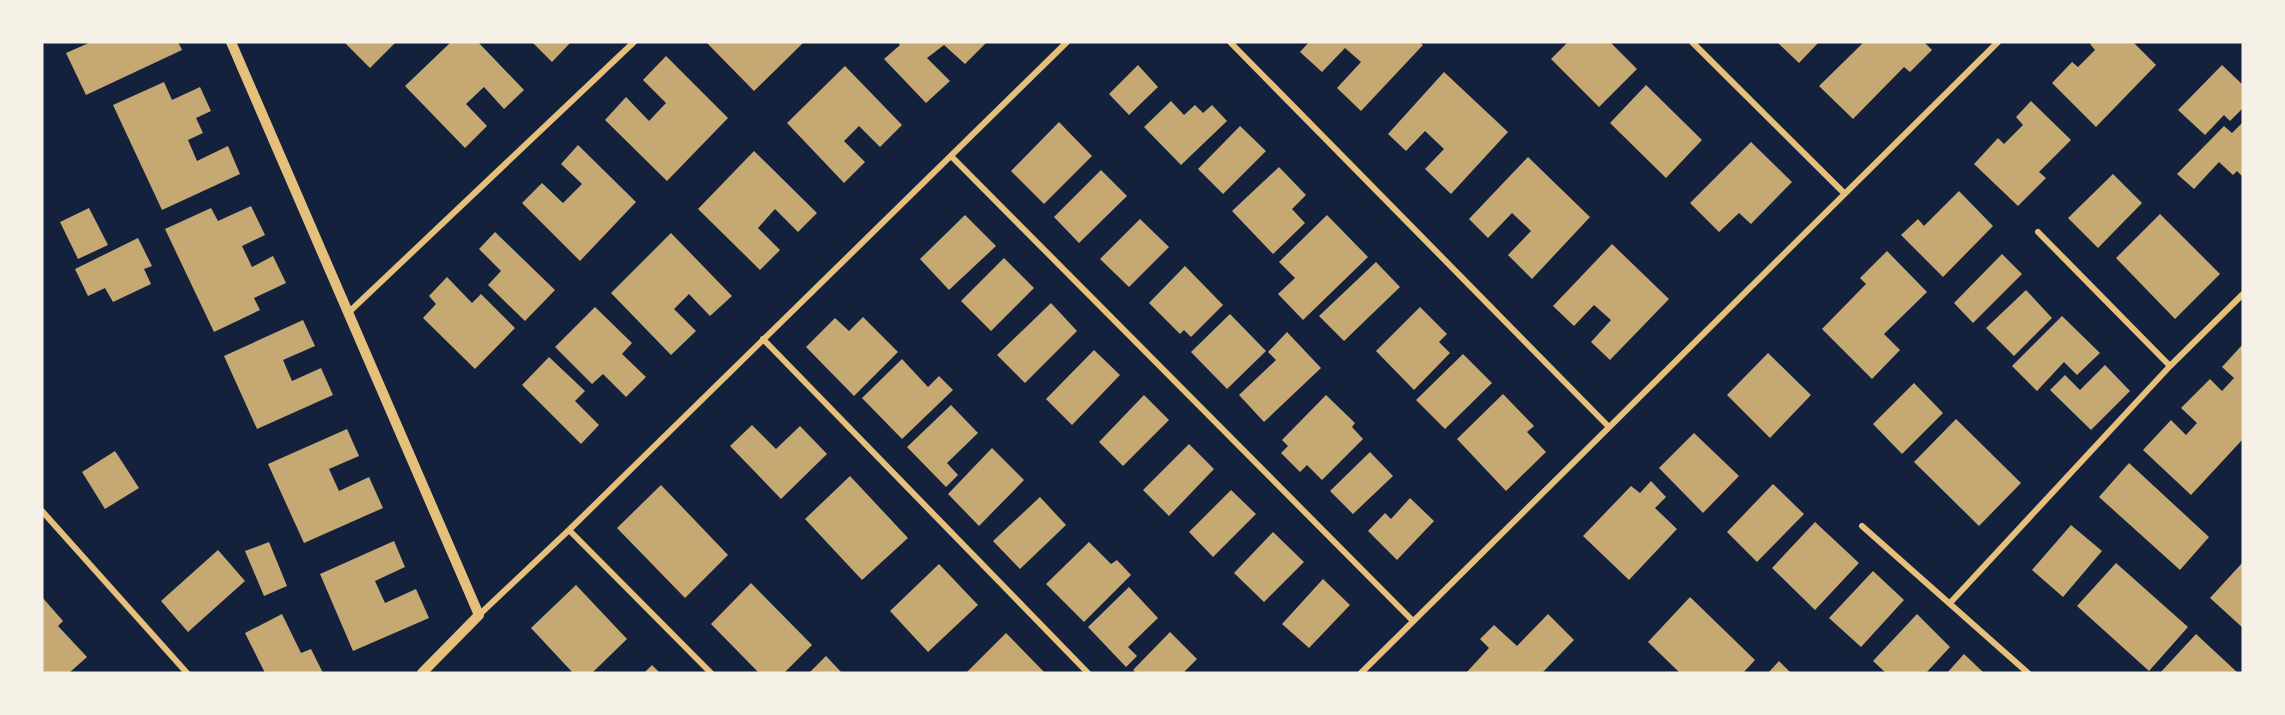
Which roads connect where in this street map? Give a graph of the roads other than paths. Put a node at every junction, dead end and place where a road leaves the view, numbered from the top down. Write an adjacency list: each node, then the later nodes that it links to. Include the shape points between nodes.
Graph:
1 (231, 42): 11 (street)
2 (634, 42): 11 (street)
3 (1068, 42): 7 (street)
4 (1230, 42): 14 (street)
5 (1692, 42): 8 (street)
6 (1998, 42): 8 (street)
7 (951, 156): 12 (street); 20 (street)
8 (1844, 193): 14 (street)
9 (2038, 232): 13 (street)
10 (2243, 294): 13 (street)
11 (348, 313): 19 (street)
12 (764, 339): 17 (street); 24 (street)
13 (2170, 366): 18 (street)
14 (1609, 427): 20 (street)
15 (42, 511): 21 (street)
16 (1862, 525): 18 (street)
17 (568, 530): 19 (street); 23 (street)
18 (1950, 603): 26 (street)
19 (479, 615): 22 (street)
20 (1413, 621): 25 (street)
21 (187, 673)
22 (422, 673)
23 (711, 673)
24 (1088, 673)
25 (1361, 673)
26 (2028, 673)

